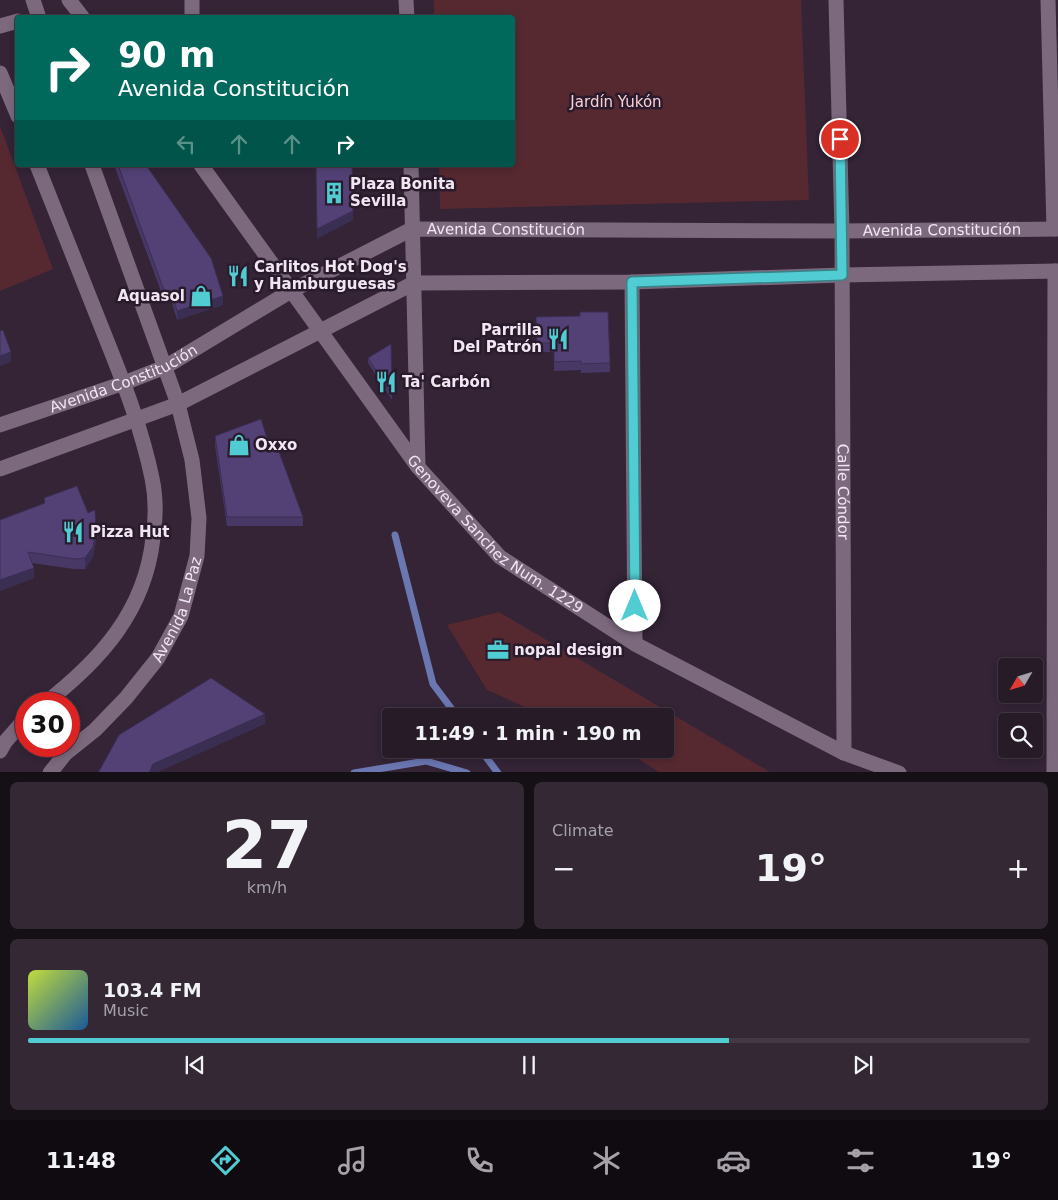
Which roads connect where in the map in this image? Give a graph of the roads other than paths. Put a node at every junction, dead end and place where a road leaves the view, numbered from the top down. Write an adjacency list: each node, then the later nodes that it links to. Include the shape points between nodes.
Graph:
1 (33, 0): 7 (street)
2 (69, 0): 8 (street)
3 (192, 0): 9 (street)
4 (406, 0): 10 (street)
5 (836, 0): 21 (street, Calle Cóndor)
6 (1048, 0): 20 (street)
7 (35, 15)
8 (81, 15)
9 (192, 15)
10 (407, 15)
11 (15, 22): 12 (street)
12 (0, 26)
13 (0, 72): 14 (street)
14 (15, 109)
15 (38, 167): 29 (street)
16 (93, 167): 28 (street, Avenida La Paz)
17 (202, 167): 26 (street, Genoveva Sanchez Num. 1229)
18 (411, 167): 19 (street)
19 (412, 228): 21 (street, Avenida Constitución); 25 (street); 26 (street, Avenida Constitución)
20 (1056, 229): 21 (street, Avenida Constitución)
21 (842, 231): 23 (street, Calle Cóndor)
22 (1057, 271): 23 (street); 42 (street)
23 (842, 275): 24 (street); 39 (street, Calle Cóndor)
24 (632, 282): 25 (street); 35 (street)
25 (414, 283): 27 (street); 33 (street)
26 (291, 292): 27 (street, Genoveva Sanchez Num. 1229); 28 (street, Avenida Constitución)
27 (321, 331): 30 (street); 33 (street, Genoveva Sanchez Num. 1229)
28 (165, 367): 29 (street, Avenida Constitución); 30 (street, Avenida La Paz)
29 (124, 383): 31 (street); 32 (street, Avenida Constitución)
30 (178, 404): 31 (street); 40 (street, Avenida La Paz, via 192,460 199,518 198,556 182,616 158,658 126,698)
31 (137, 420): 34 (street); 36 (street, via 152,479 156,518 150,561 138,599 115,636)
32 (0, 425)
33 (418, 467): 35 (street, Genoveva Sanchez Num. 1229, via 500,557)
34 (0, 469)
35 (635, 644): 39 (street, Genoveva Sanchez Num. 1229)
36 (59, 692)
37 (15, 731): 38 (street)
38 (0, 751)
39 (844, 754): 41 (street, Genoveva Sanchez Num. 1229)
40 (50, 772)
41 (899, 772)
42 (1054, 772)

